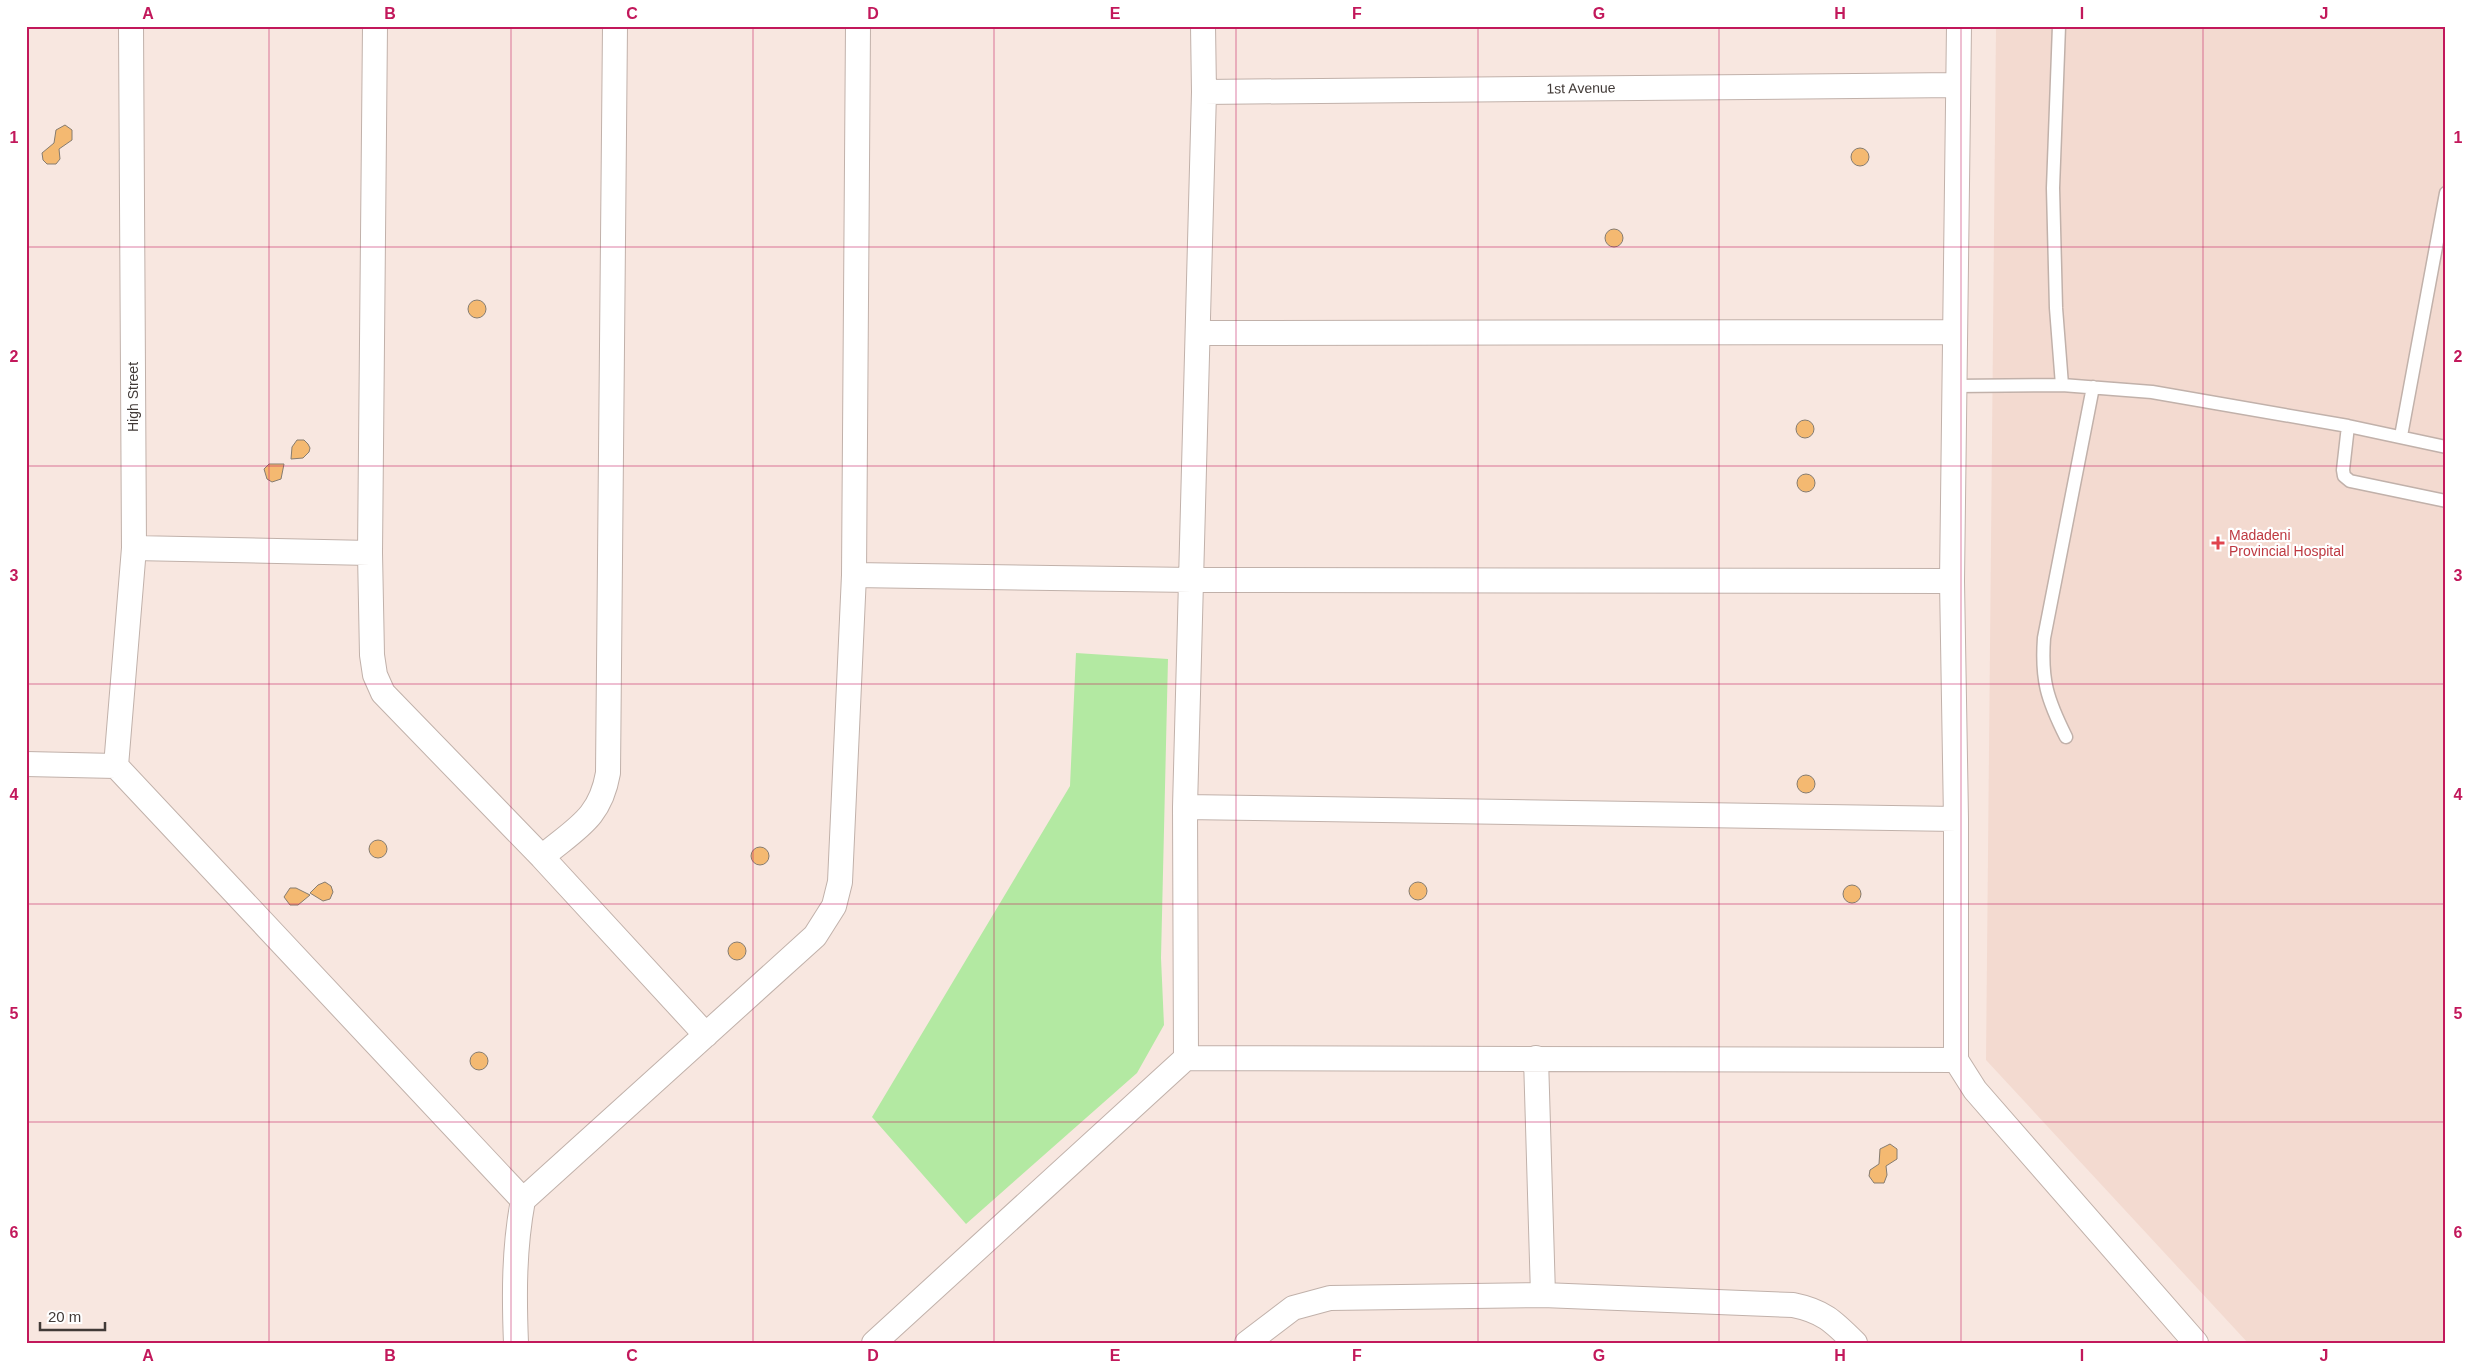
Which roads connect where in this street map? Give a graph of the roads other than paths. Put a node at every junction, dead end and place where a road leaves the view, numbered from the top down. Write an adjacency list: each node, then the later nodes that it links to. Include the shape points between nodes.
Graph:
1 (131, 26): 20 (street, High Street)
2 (375, 26): 21 (street)
3 (615, 26): 30 (street, via 608,773 605,792 592,815)
4 (858, 26): 22 (street)
5 (1203, 26): 9 (street)
6 (1959, 26): 8 (street)
7 (2059, 26): 13 (lane, via 2053,188)
8 (1957, 85): 9 (street, 1st Avenue); 11 (street)
9 (1204, 92): 12 (street)
10 (2446, 193): 17 (lane)
11 (1954, 332): 12 (street); 14 (street)
12 (1198, 333): 23 (street)
13 (2062, 385): 14 (lane); 15 (lane)
14 (1954, 386): 24 (street)
15 (2093, 387): 16 (lane, via 2152,392); 25 (lane, via 2044,638 2044,685)
16 (2348, 426): 17 (lane); 19 (lane, via 2343,470 2350,481)
17 (2401, 436): 18 (lane)
18 (2446, 447)
19 (2446, 501)
20 (134, 548): 21 (street); 27 (street, High Street)
21 (370, 554): 30 (street, via 372,655 383,693)
22 (854, 575): 23 (street); 31 (street, via 840,882 834,906 815,936)
23 (1192, 580): 24 (street); 28 (street)
24 (1952, 581): 29 (street)
25 (2066, 736)
26 (26, 764): 27 (street)
27 (116, 766): 35 (street)
28 (1185, 807): 29 (street); 32 (street)
29 (1956, 819): 34 (street)
30 (542, 857): 31 (street)
31 (706, 1035): 35 (street)
32 (1186, 1058): 33 (street); 38 (street)
33 (1536, 1058): 34 (street); 36 (street)
34 (1956, 1060): 41 (street, via 1975,1090)
35 (523, 1200): 37 (street, via 516,1234)
36 (1543, 1295): 39 (street, via 1330,1298 1293,1308); 40 (street, via 1793,1305 1815,1310 1837,1325)
37 (516, 1343)
38 (874, 1343)
39 (1247, 1343)
40 (1854, 1343)
41 (2196, 1343)

